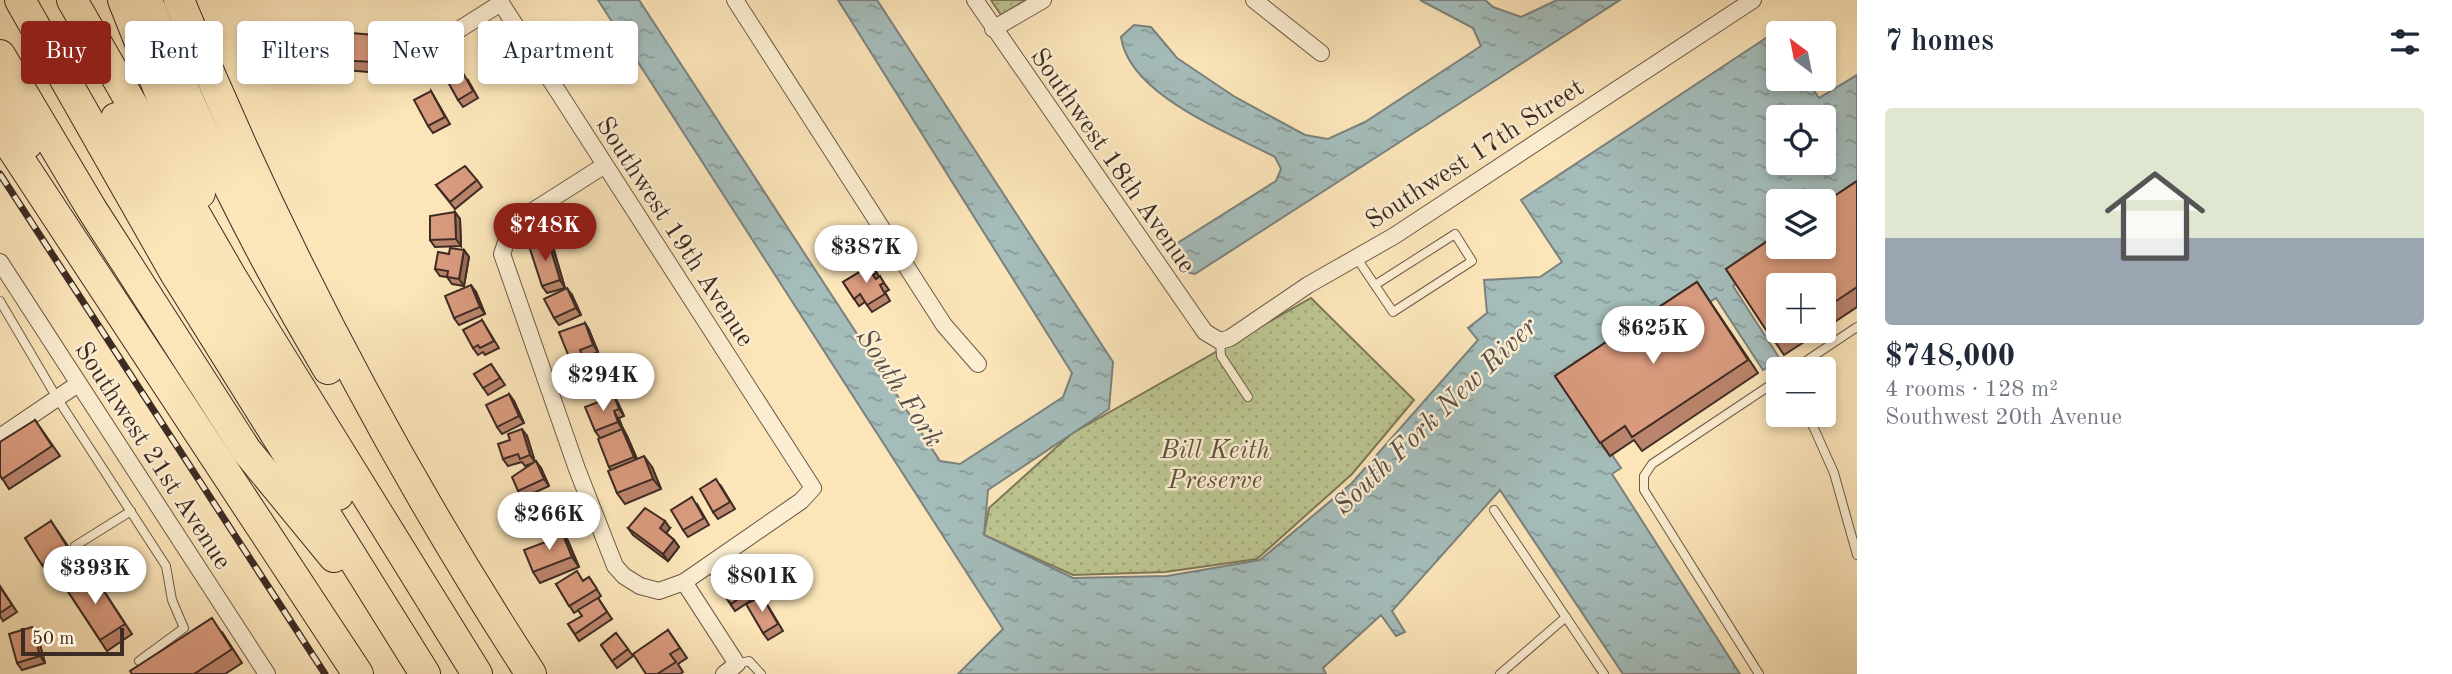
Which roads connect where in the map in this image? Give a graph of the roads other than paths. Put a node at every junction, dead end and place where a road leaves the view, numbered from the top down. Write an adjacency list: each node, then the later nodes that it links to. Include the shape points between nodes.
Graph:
1 (7, 0): 41 (highway)
2 (20, 0): 50 (highway, via 175,273)
3 (50, 0): 51 (highway, via 213,291)
4 (72, 0): 23 (highway)
5 (123, 0): 23 (highway)
6 (147, 0): 43 (highway, via 215,157 290,304 425,524)
7 (179, 0): 43 (highway, via 320,313)
8 (736, 0): 30 (street, via 944,325)
9 (975, 0): 15 (street, Southwest 18th Avenue)
10 (1043, 0): 15 (street)
11 (1254, 0): 16 (street)
12 (1753, 0): 21 (street, Southwest 17th Street)
13 (500, 2): 14 (street); 20 (street, Southwest 19th Avenue)
14 (464, 26)
15 (993, 29): 28 (street, Southwest 18th Avenue, via 1205,332)
16 (1321, 52)
17 (0, 55): 41 (highway, via 91,208 246,450)
18 (0, 99): 26 (highway)
19 (0, 130): 26 (highway)
20 (605, 165): 42 (street, Southwest 19th Avenue, via 813,488); 42 (street, via 511,228 502,254 615,566 640,586 659,592)
21 (1356, 257): 24 (lane); 28 (street, Southwest 17th Street)
22 (0, 262): 31 (street, Southwest 21st Avenue)
23 (232, 278): 52 (highway)
24 (1375, 285): 24 (lane, via 1393,312 1472,261 1455,234)
25 (0, 301): 34 (lane)
26 (121, 310): 48 (highway)
27 (1857, 327): 29 (lane)
28 (1220, 341): 33 (lane, via 1221,356)
29 (1812, 357)
30 (978, 364)
31 (78, 384): 34 (street); 47 (street, Southwest 21st Avenue)
32 (1766, 388): 57 (lane, via 1652,464 1644,476 1644,490)
33 (1248, 397)
34 (57, 398): 36 (street); 38 (lane)
35 (1813, 427): 40 (lane, via 1834,473)
36 (0, 437)
37 (1494, 510): 44 (lane)
38 (131, 511): 39 (lane); 45 (lane, via 166,566 172,600 184,628)
39 (75, 546)
40 (1857, 555)
41 (334, 557): 49 (highway)
42 (684, 582): 46 (street)
43 (476, 590): 53 (highway)
44 (1566, 617): 55 (lane); 56 (lane)
45 (139, 661)
46 (730, 669): 54 (lane, via 749,661)
47 (267, 674)
48 (358, 674)
49 (406, 674)
50 (425, 674)
51 (447, 674)
52 (477, 674)
53 (531, 674)
54 (761, 674)
55 (1500, 674)
56 (1604, 674)
57 (1759, 674)

